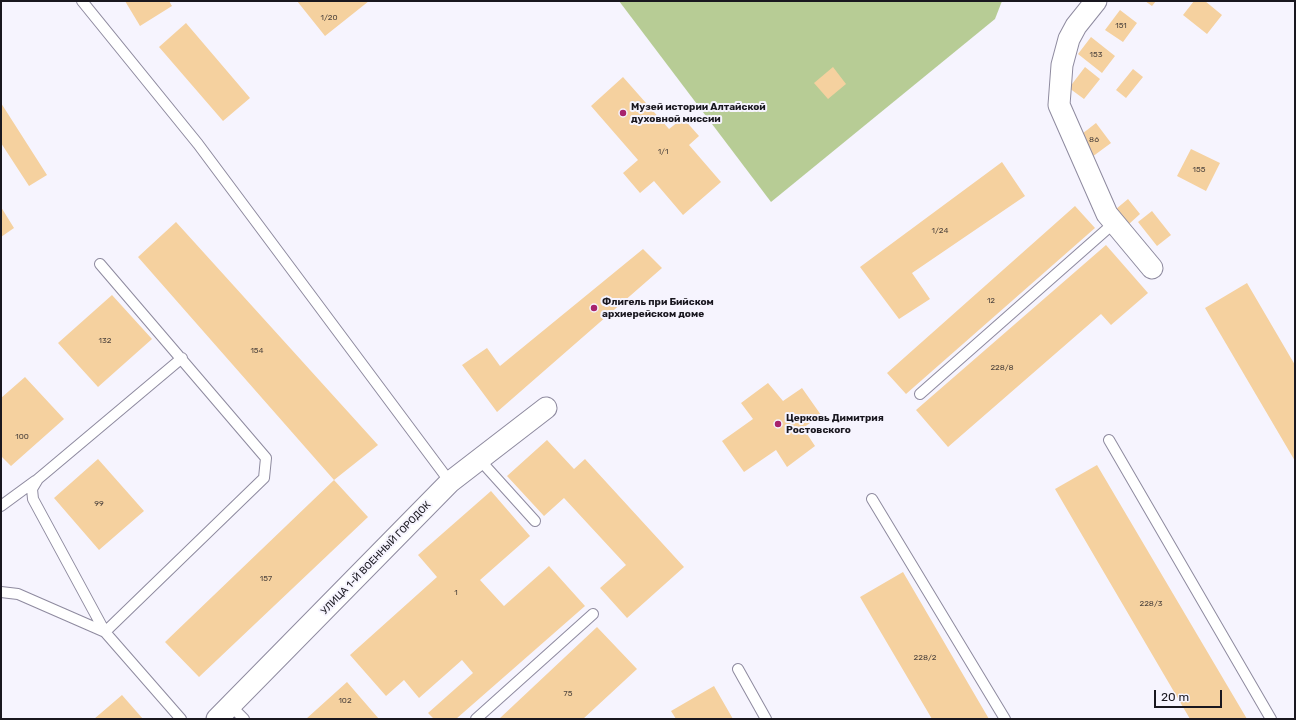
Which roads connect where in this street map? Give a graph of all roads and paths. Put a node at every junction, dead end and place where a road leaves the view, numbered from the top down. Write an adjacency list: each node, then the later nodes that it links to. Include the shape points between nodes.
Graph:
1 (82, 1): 12 (lane, via 198,144)
2 (1096, 1): 3 (street, via 1069,39 1062,65 1058,105 1107,214)
3 (1114, 223): 5 (street); 7 (lane)
4 (100, 264): 6 (lane)
5 (1152, 268)
6 (182, 358): 11 (lane); 18 (lane, via 266,458 264,478)
7 (920, 394)
8 (546, 408): 10 (street, УЛИЦА 1-Й ВОЕННЫЙ ГОРОДОК)
9 (1109, 440): 25 (lane)
10 (479, 459): 12 (street, УЛИЦА 1-Й ВОЕННЫЙ ГОРОДОК); 15 (lane)
11 (38, 479): 14 (lane); 18 (lane, via 32,489 33,499)
12 (450, 482): 20 (street, УЛИЦА 1-Й ВОЕННЫЙ ГОРОДОК)
13 (872, 499): 24 (lane)
14 (1, 506)
15 (535, 521)
16 (1, 592): 18 (lane, via 18,594)
17 (593, 614): 22 (lane)
18 (105, 632): 21 (lane)
19 (738, 669): 23 (lane)
20 (231, 715)
21 (181, 719)
22 (476, 719)
23 (766, 719)
24 (1005, 719)
25 (1271, 719)

